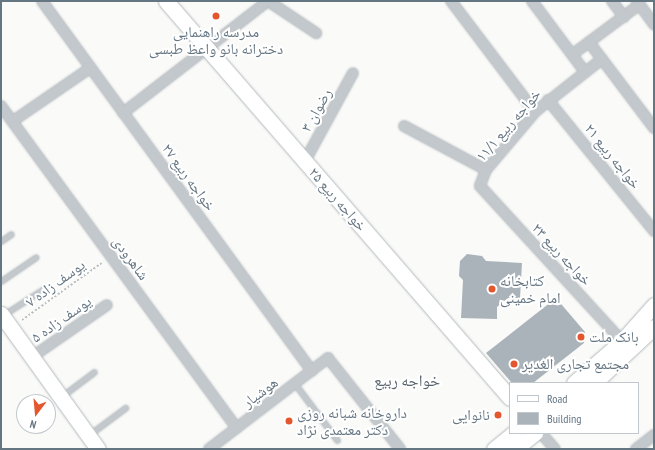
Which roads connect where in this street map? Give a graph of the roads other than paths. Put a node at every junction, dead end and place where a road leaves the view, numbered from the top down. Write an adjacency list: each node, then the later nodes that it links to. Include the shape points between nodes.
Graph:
1 (42, 1): 15 (street, خواجه ربیع ۲۷)
2 (166, 1): 12 (street, خواجه ربیع ۲۵)
3 (268, 1): 10 (street); 12 (street)
4 (451, 1): 20 (street)
5 (532, 1): 13 (street)
6 (616, 2): 8 (street)
7 (638, 3): 8 (street); 9 (street)
8 (624, 17): 11 (street)
9 (654, 24)
10 (316, 33)
11 (589, 42): 13 (street); 14 (street)
12 (209, 49): 21 (street); 25 (street, خواجه ربیع ۲۵)
13 (573, 54): 16 (street)
14 (602, 59): 16 (street, خواجه ربیع ۱۱/۱); 24 (street)
15 (90, 68): 21 (street, خواجه ربیع ۲۷); 22 (street)
16 (585, 72): 18 (street, خواجه ربیع ۱۱/۱)
17 (353, 73): 25 (street, رضوان ۳)
18 (548, 100): 20 (street, خواجه ربیع ۱۱/۱); 28 (street, خواجه ربیع ۲۱)
19 (1, 106): 22 (street, شاهرودی)
20 (535, 112): 26 (street, خواجه ربیع ۱۱/۱)
21 (123, 113): 40 (street, خواجه ربیع ۲۷)
22 (13, 121): 48 (street, شاهرودی)
23 (404, 126): 26 (street)
24 (654, 128)
25 (305, 161): 46 (street, خواجه ربیع ۲۵)
26 (486, 170): 27 (street, خواجه ربیع ۱۱/۱)
27 (480, 186): 38 (street, خواجه ربیع ۲۳)
28 (654, 231)
29 (11, 234): 30 (lane)
30 (1, 241)
31 (36, 257): 32 (lane)
32 (1, 281)
33 (45, 288): 36 (lane)
34 (107, 305): 39 (street, یوسف زاده ۵)
35 (654, 305): 38 (street)
36 (2, 315): 39 (street)
37 (654, 329): 43 (street)
38 (622, 341): 42 (street)
39 (32, 357): 45 (street)
40 (312, 371): 44 (street, هوشیار); 55 (street, هوشیار, via 328,358)
41 (94, 372): 45 (lane)
42 (575, 382)
43 (595, 382)
44 (295, 384): 48 (street, هوشیار); 52 (lane)
45 (61, 396): 53 (street)
46 (509, 397)
47 (125, 408): 53 (lane)
48 (237, 428): 54 (street, هوشیار)
49 (513, 434): 56 (street)
50 (654, 435): 59 (street)
51 (532, 438): 57 (street); 58 (street)
52 (337, 440)
53 (95, 445)
54 (209, 449)
55 (400, 449)
56 (494, 449)
57 (515, 449)
58 (555, 449)
59 (636, 449)

